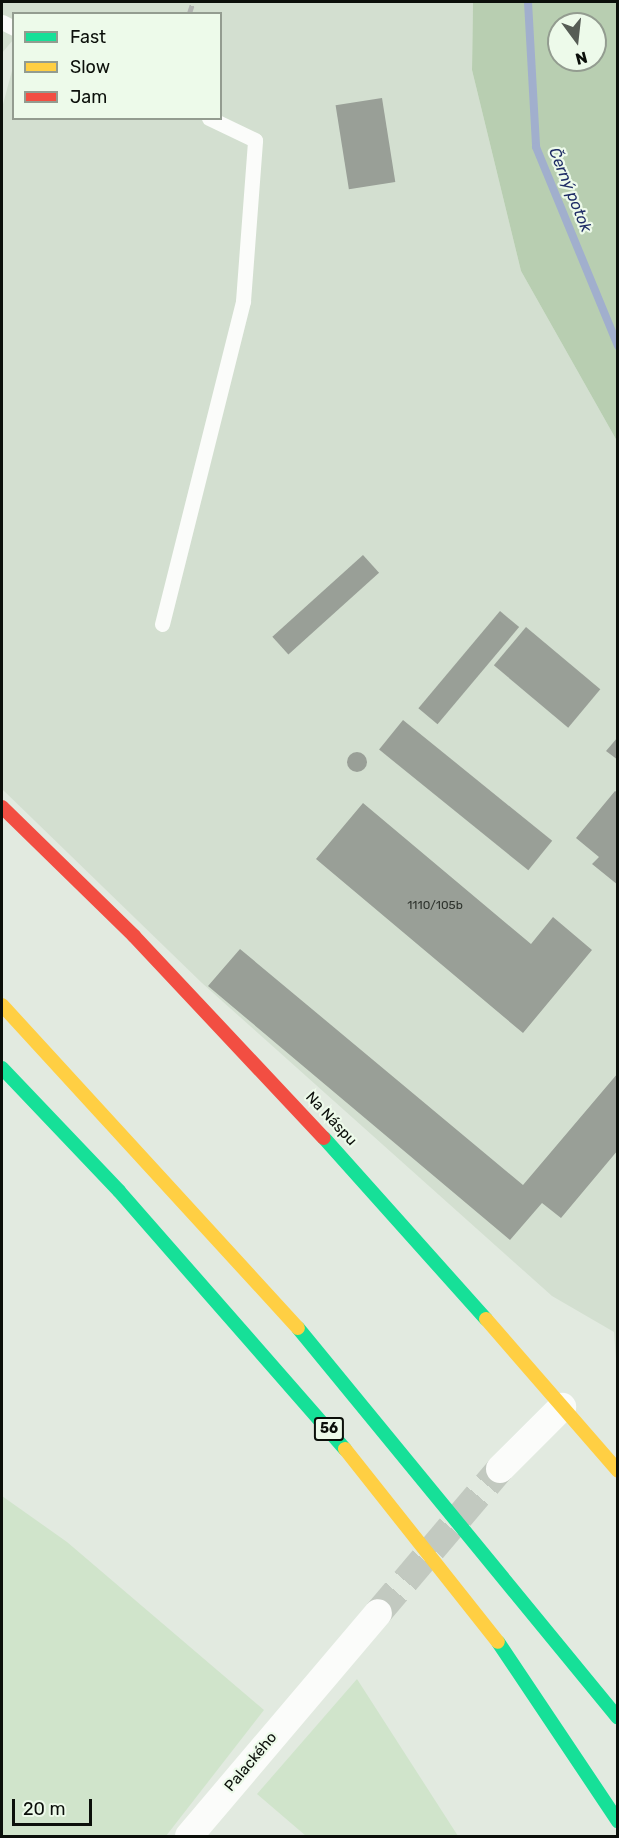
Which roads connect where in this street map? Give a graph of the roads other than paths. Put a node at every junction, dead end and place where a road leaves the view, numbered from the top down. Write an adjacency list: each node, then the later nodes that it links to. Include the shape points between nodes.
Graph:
1 (213, 120): 2 (lane, via 255,140 243,301)
2 (162, 624)
3 (2, 807): 6 (main road, Na Náspu, via 268,1076)
4 (2, 1005): 10 (main road, via 259,1281)
5 (2, 1068): 11 (main road, 56, via 119,1191 319,1418)
6 (562, 1407): 7 (street); 8 (main road, Na Náspu)
7 (500, 1469)
8 (618, 1472)
9 (378, 1613): 16 (street, Palackého)
10 (575, 1666): 12 (main road); 13 (lane)
11 (532, 1692): 14 (lane); 15 (main road, 56)
12 (618, 1718)
13 (618, 1726)
14 (618, 1809)
15 (618, 1821)
16 (189, 1836)

